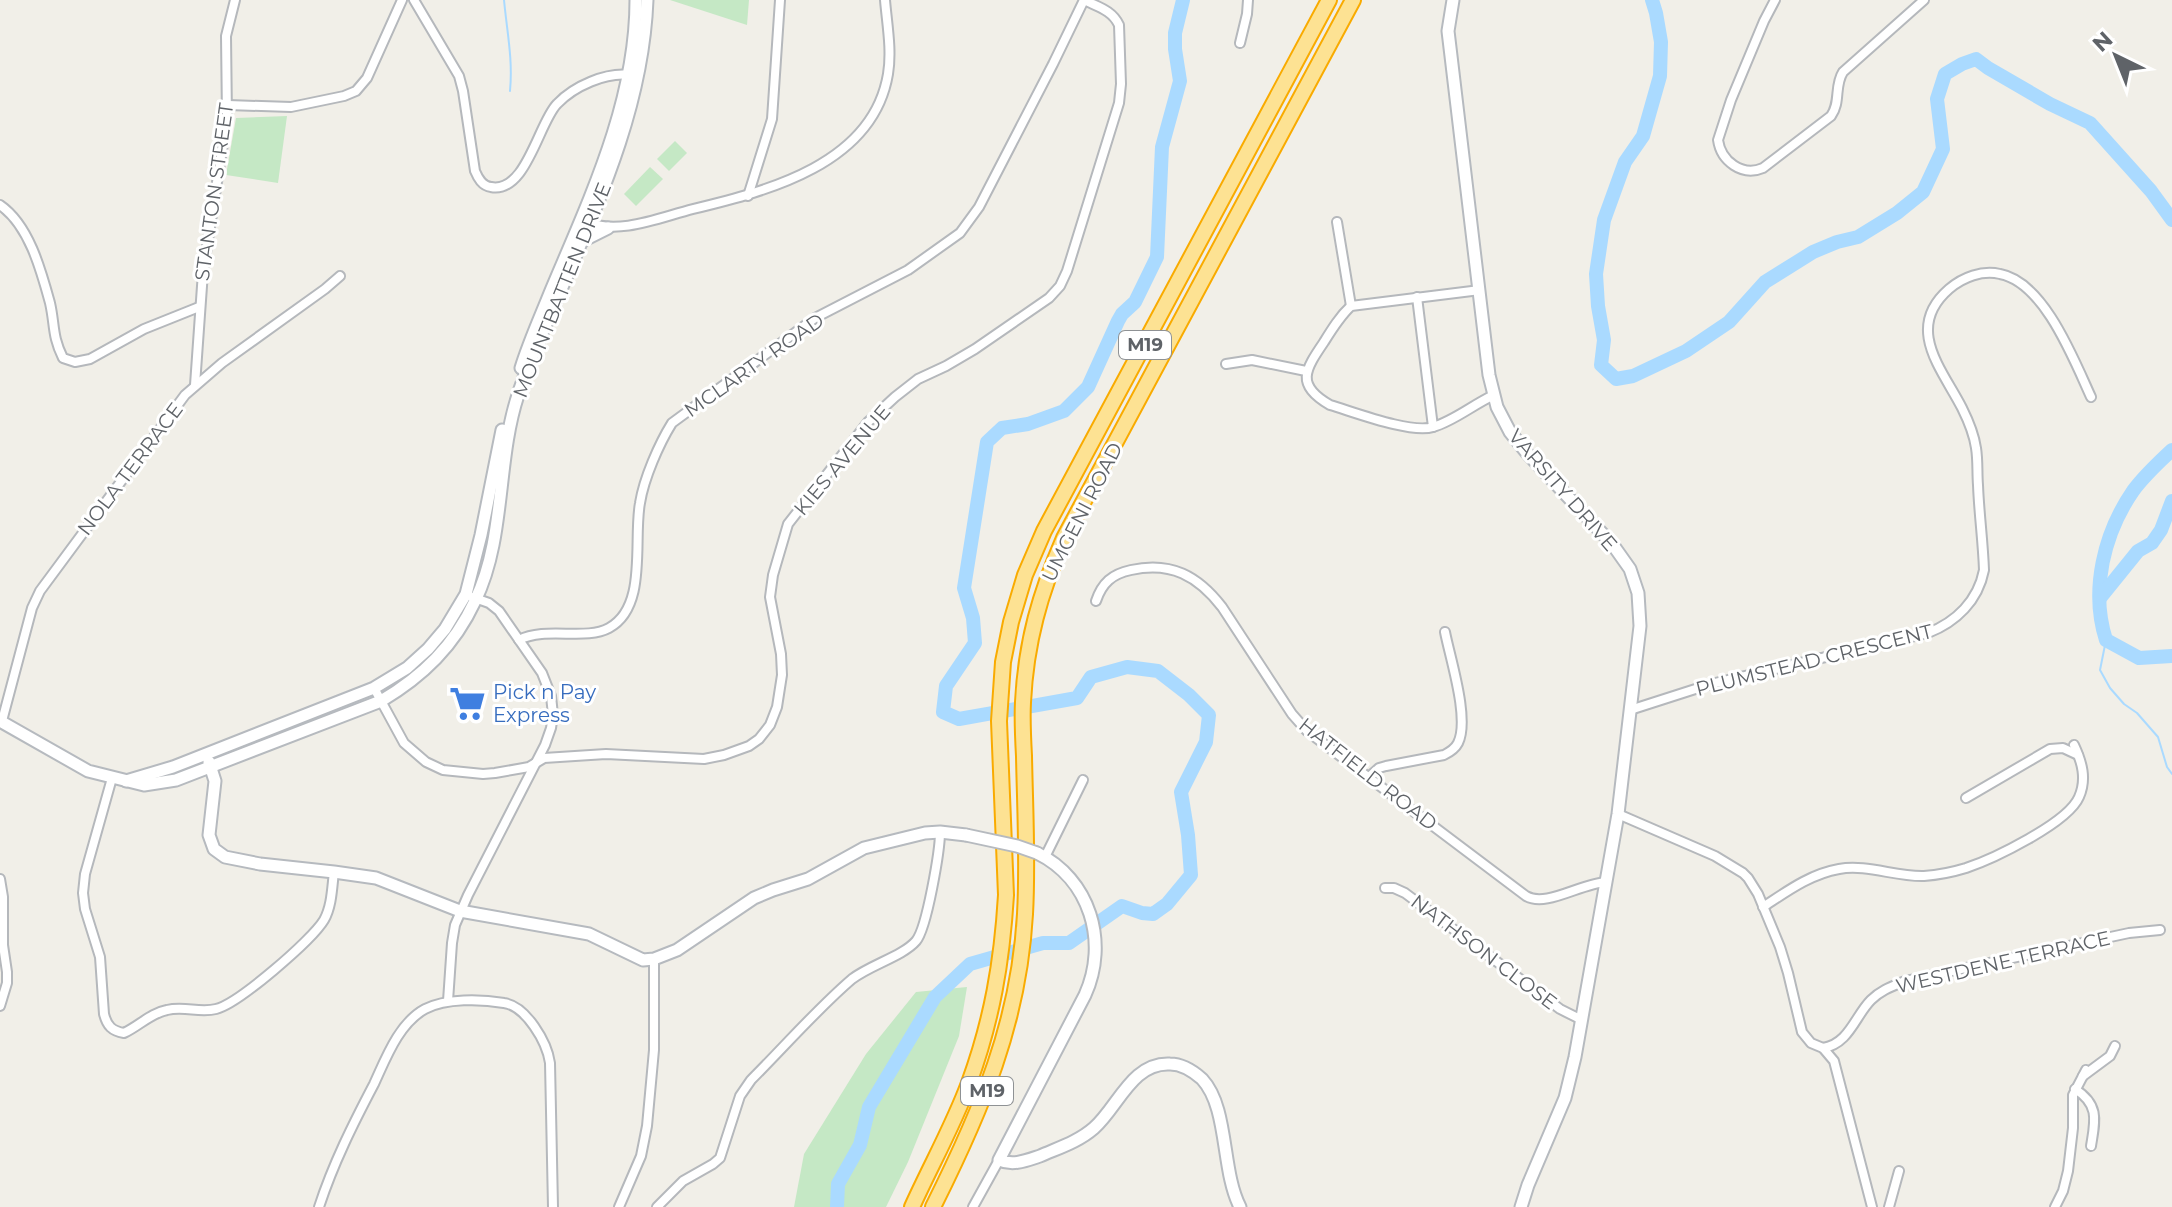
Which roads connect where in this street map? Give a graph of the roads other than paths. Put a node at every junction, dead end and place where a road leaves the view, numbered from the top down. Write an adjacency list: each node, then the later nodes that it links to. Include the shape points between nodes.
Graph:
1 (235, 0): 17 (street, STANTON STREET, via 226,36)
2 (402, 0): 17 (street, via 356,91 291,107)
3 (414, 0): 16 (street, via 459,76 475,171 488,187 514,178 533,153 547,116 567,96 613,74)
4 (636, 0): 16 (street, MOUNTBATTEN DRIVE)
5 (647, 0): 16 (street, MOUNTBATTEN DRIVE, via 644,42)
6 (780, 0): 18 (street, via 772,119)
7 (885, 0): 18 (street, via 889,72 866,123 817,168)
8 (1084, 0): 38 (street, MCLARTY ROAD, via 979,207 960,233 908,270 815,318 672,423 640,501 635,584 621,619 604,631); 47 (street, KIES AVENUE, via 1108,11 1119,25 1121,84 1067,271 1049,298 957,360 918,379 886,405 788,524 770,597 782,675 770,725 749,746 704,759 606,754)
9 (1248, 0): 15 (street)
10 (1329, 0): 78 (highway, UMGENI ROAD / M19, via 1025,575 1003,662 1000,704 1006,895 998,974 968,1086)
11 (1353, 0): 79 (highway, UMGENI ROAD / M19, via 1064,538 1038,602 1022,707 1027,863 1013,1003 988,1089)
12 (1453, 0): 25 (street, VARSITY DRIVE, via 1448,31)
13 (1775, 0): 14 (street, via 1718,140 1727,158 1750,171 1763,168 1831,116 1843,72)
14 (1924, 0)
15 (1240, 43)
16 (634, 76): 20 (street, MOUNTBATTEN DRIVE, via 618,152)
17 (228, 105): 28 (street, STANTON STREET)
18 (748, 196): 22 (street)
19 (0, 205): 28 (street, via 21,226 35,256 63,358 90,359)
20 (585, 222): 22 (street); 23 (street, MOUNTBATTEN DRIVE); 35 (street, MOUNTBATTEN DRIVE, via 507,409)
21 (1337, 222): 27 (street)
22 (608, 228): 23 (street)
23 (582, 241): 35 (street, MOUNTBATTEN DRIVE, via 518,394 493,544 483,585)
24 (340, 276): 31 (street, NOLA TERRACE)
25 (1480, 290): 26 (street); 32 (street, VARSITY DRIVE)
26 (1417, 297): 27 (street); 34 (street)
27 (1351, 306): 30 (street)
28 (199, 307): 31 (street, STANTON STREET)
29 (1226, 364): 30 (street, via 1252,360)
30 (1306, 371): 34 (street, via 1311,389 1330,405 1411,428)
31 (195, 385): 43 (street, NOLA TERRACE, via 40,591)
32 (1494, 395): 34 (street); 42 (street, VARSITY DRIVE, via 1510,432 1613,545 1633,576 1640,626)
33 (2091, 397): 42 (street, PLUMSTEAD CRESCENT, via 2049,315 2029,288 1994,273 1953,285 1935,306 1928,340 1969,423 1976,449 1984,570 1968,607 1928,633 1711,684)
34 (1433, 427)
35 (471, 596): 38 (street, via 499,611); 39 (street, MOUNTBATTEN DRIVE, via 465,621)
36 (1096, 601): 49 (street, HATFIELD ROAD, via 1105,582 1134,569 1157,566 1195,580 1222,607 1299,723)
37 (1445, 632): 49 (street, via 1460,700 1458,744 1444,755 1379,768)
38 (519, 640): 47 (street, via 551,696 551,728)
39 (432, 654): 40 (street, MOUNTBATTEN DRIVE); 41 (street, MOUNTBATTEN DRIVE, via 406,686)
40 (374, 688): 41 (street, KIES AVENUE); 45 (street, MOUNTBATTEN DRIVE)
41 (381, 701): 47 (street, KIES AVENUE, via 404,743 443,770 495,773 529,767); 48 (street, MOUNTBATTEN DRIVE)
42 (1630, 710): 54 (street, VARSITY DRIVE)
43 (1, 721): 50 (street, MOUNTBATTEN DRIVE, via 88,771)
44 (2074, 745): 46 (street)
45 (207, 754): 48 (street); 52 (street, MOUNTBATTEN DRIVE)
46 (2079, 756): 53 (street, via 2063,748 2050,749); 61 (street, via 2082,787 2070,810 2058,822 1982,862 1925,876 1838,869 1796,885)
47 (538, 760): 62 (street)
48 (212, 768): 52 (street, MOUNTBATTEN DRIVE, via 158,784); 57 (street, via 209,835 219,854)
49 (1369, 777): 59 (street, HATFIELD ROAD, via 1531,899)
50 (112, 778): 52 (street, MOUNTBATTEN DRIVE); 57 (street, via 83,893 100,957 106,1023 114,1031 124,1033 169,1009 219,1009 244,994 323,921)
51 (1083, 780): 56 (street)
52 (126, 781)
53 (1966, 798)
54 (1618, 814): 59 (street, VARSITY DRIVE); 61 (street, via 1736,868)
55 (940, 832): 56 (street, bridge); 64 (street, via 864,848 808,879 754,898 677,950); 77 (street, via 916,941 851,980 751,1080 740,1096 720,1158 683,1181)
56 (1041, 855): 72 (street, via 1074,883 1093,924 1096,957 1090,984)
57 (334, 872): 62 (street, via 376,878)
58 (0, 879): 66 (street, via 7,983)
59 (1607, 882): 67 (street, VARSITY DRIVE)
60 (1385, 888): 67 (street, NATHSON CLOSE, via 1405,893)
61 (1763, 907): 69 (street, via 1788,973 1802,1032)
62 (460, 911): 64 (street, via 577,931 643,960); 65 (street)
63 (2160, 930): 69 (street, WESTDENE TERRACE, via 1905,981 1872,999 1843,1039)
64 (654, 959): 76 (street, via 654,1050 645,1140)
65 (448, 1001): 74 (street, via 415,1016 391,1048); 75 (street, via 515,1006 544,1040 550,1063)
66 (0, 1006)
67 (1582, 1020): 82 (street, VARSITY DRIVE, via 1565,1098)
68 (2115, 1046): 70 (street, via 2110,1056 2084,1073)
69 (1823, 1048): 83 (street, via 1835,1067)
70 (2075, 1089): 71 (street, via 2096,1118); 85 (street, via 2068,1171)
71 (2091, 1146)
72 (999, 1160): 80 (street); 81 (street, via 1020,1163 1074,1141 1101,1122 1140,1073 1154,1065 1176,1064 1205,1082 1212,1094)
73 (1899, 1171): 84 (street)
74 (319, 1207)
75 (553, 1207)
76 (619, 1207)
77 (657, 1207)
78 (912, 1207)
79 (933, 1207)
80 (973, 1207)
81 (1240, 1207)
82 (1521, 1207)
83 (1872, 1207)
84 (1889, 1207)
85 (2055, 1207)

